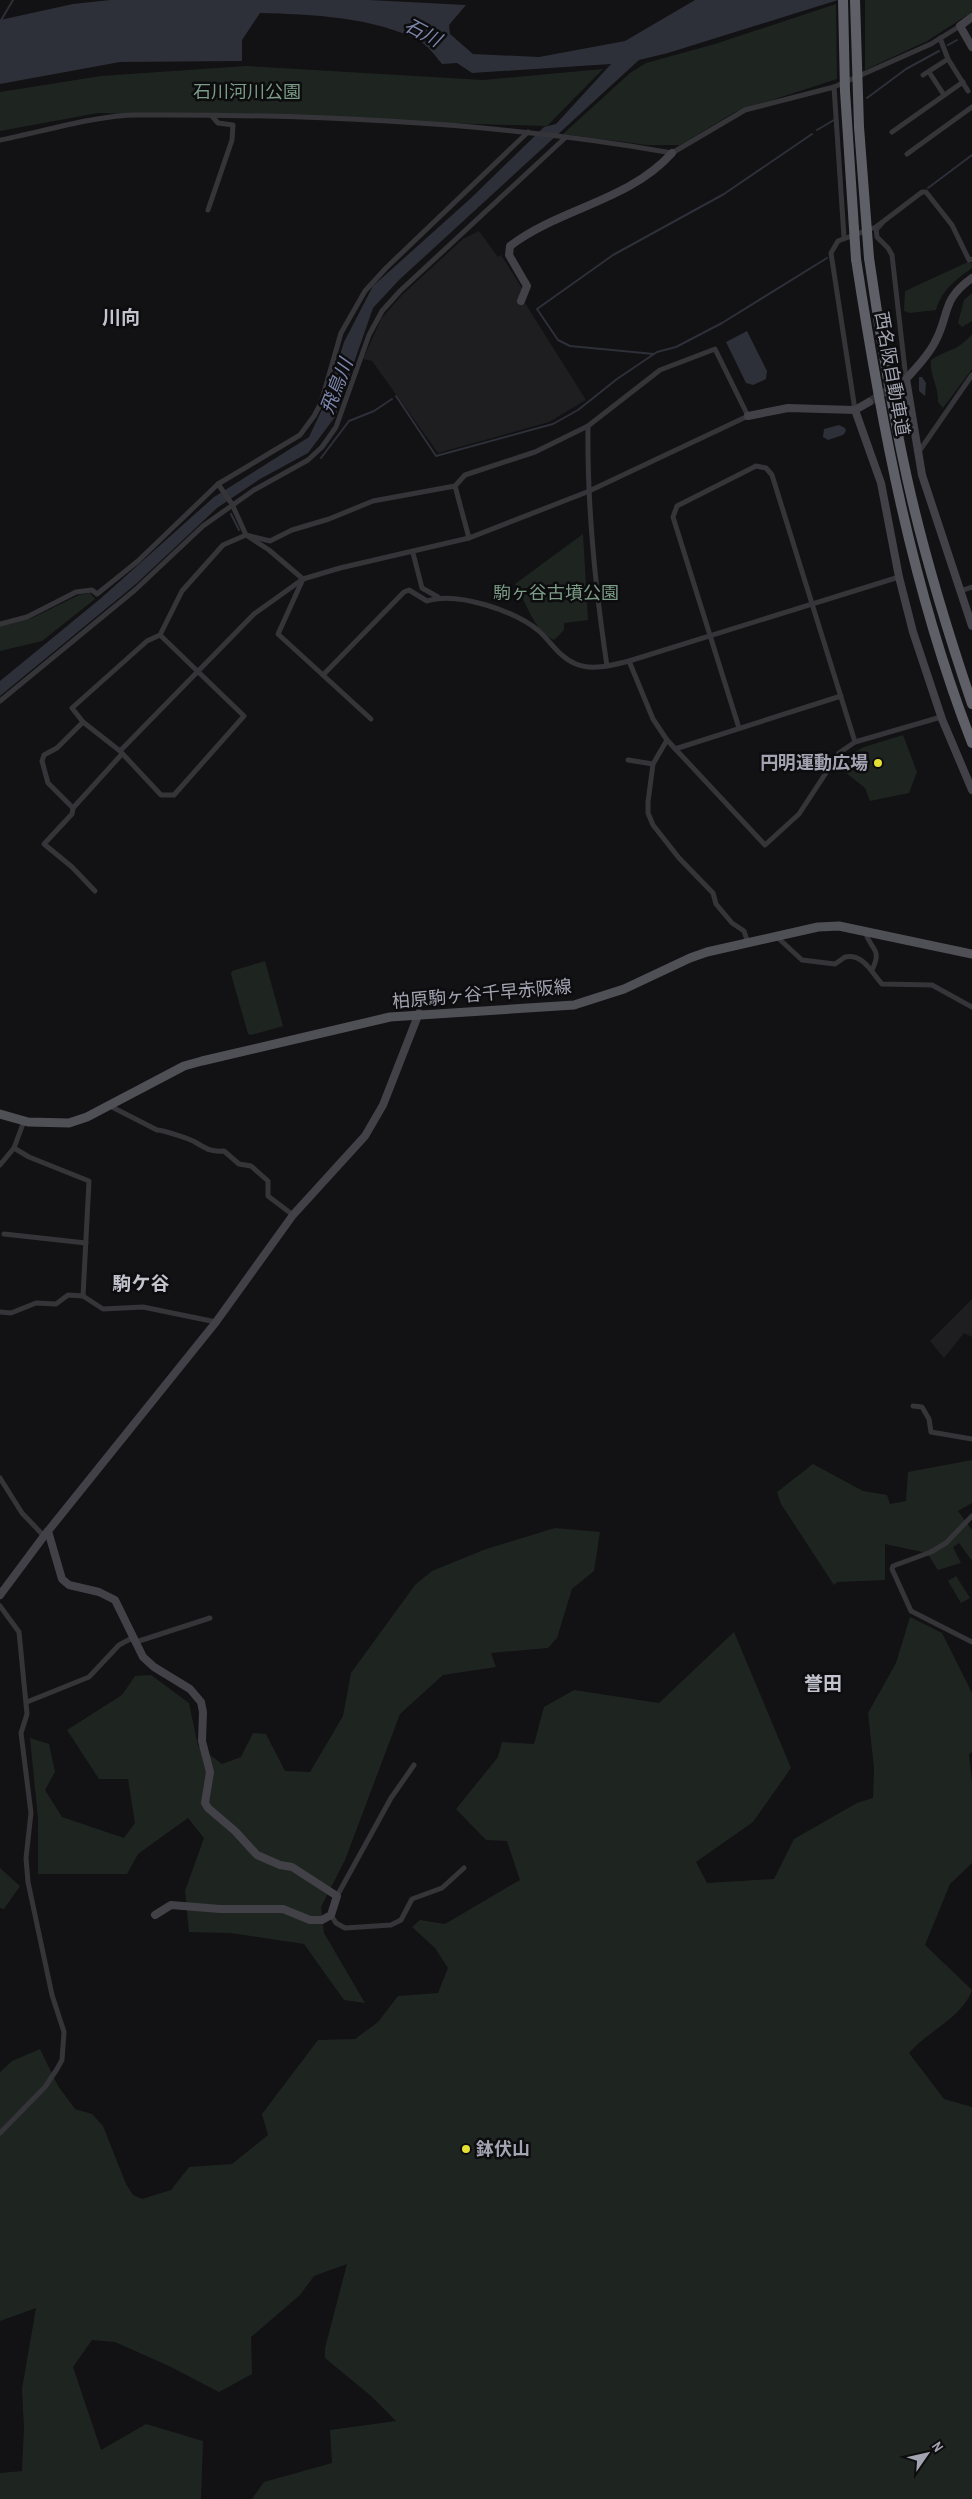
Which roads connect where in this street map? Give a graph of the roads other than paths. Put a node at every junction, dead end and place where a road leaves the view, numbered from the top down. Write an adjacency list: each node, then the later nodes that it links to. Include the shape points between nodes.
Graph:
1 (843, 0): 63 (highway, 西名阪自動車道, bridge, via 845,91 856,259 882,420 901,506 952,686)
2 (855, 0): 56 (highway, 西名阪自動車道, bridge, via 859,127 869,258 885,363 907,478 938,600)
3 (972, 17): 4 (street)
4 (960, 26): 5 (street); 6 (street)
5 (940, 38): 7 (street); 9 (street, via 888,65)
6 (972, 47)
7 (948, 59): 8 (street); 11 (street, via 926,73)
8 (963, 82): 10 (street); 11 (street)
9 (834, 87): 18 (street, via 745,110); 22 (street)
10 (968, 91)
11 (944, 95): 15 (street)
12 (972, 107): 19 (street)
13 (212, 116): 14 (street, via 388,122); 17 (street, via 137,115); 20 (street, via 218,123 233,125 232,140)
14 (528, 132): 16 (street); 33 (street, via 364,291 341,334 321,403 300,435)
15 (892, 132)
16 (566, 137): 18 (street); 36 (street, via 400,290 382,311 369,335 336,427 322,447 308,460)
17 (0, 140)
18 (672, 153): 25 (street, via 624,190 546,225 510,246 509,255 527,286)
19 (907, 154)
20 (208, 210)
21 (876, 227): 22 (street); 23 (street, via 893,212 926,192 952,225 969,260); 27 (street, via 877,237 892,255)
22 (844, 237): 29 (street, via 831,253)
23 (972, 259)
24 (972, 278): 27 (street, via 948,304 936,340)
25 (522, 301)
26 (972, 375): 32 (street)
27 (902, 381): 32 (street)
28 (869, 402): 29 (street)
29 (855, 410): 30 (street, via 788,408); 40 (street, via 881,483)
30 (748, 416): 31 (street, via 715,349 660,370); 35 (street)
31 (588, 426): 34 (street, via 535,452 465,475); 35 (street)
32 (917, 453): 43 (street)
33 (219, 485): 36 (street); 46 (street, via 138,561 97,594 92,590 76,592 27,617)
34 (455, 486): 37 (street, via 373,501 270,541); 38 (street)
35 (588, 492): 38 (street); 51 (street, via 595,588)
36 (231, 503): 37 (street); 55 (street, via 135,590)
37 (246, 535): 41 (street); 48 (street, via 223,545 182,591)
38 (469, 538): 39 (street)
39 (413, 553): 41 (street); 44 (street, via 422,588)
40 (899, 577): 45 (street); 57 (street)
41 (303, 579): 52 (street, via 254,614); 53 (street, via 278,634)
42 (972, 587): 43 (street)
43 (960, 591): 47 (street)
44 (438, 597): 51 (street, via 451,597 507,612 535,628 566,659 586,667); 53 (street, via 427,600 409,590 404,592)
45 (812, 604): 49 (street); 49 (street, via 772,475 766,468 756,466 677,506 673,517); 54 (street)
46 (0, 624)
47 (972, 626)
48 (160, 635): 52 (street); 59 (street, via 147,641 72,708)
49 (710, 635): 50 (street); 60 (street)
50 (629, 661): 51 (street); 61 (street, via 653,719)
51 (607, 666)
52 (199, 672): 65 (street); 65 (street, via 244,716 174,795 161,795)
53 (323, 675): 58 (street)
54 (840, 696): 60 (street); 62 (street)
55 (0, 701)
56 (972, 704)
57 (941, 717): 62 (street); 68 (street)
58 (371, 720)
59 (83, 722): 65 (street); 69 (street, via 42,760 48,783)
60 (739, 728): 64 (street)
61 (667, 740): 64 (street); 67 (street)
62 (855, 742): 64 (street, via 838,753 799,814 765,845)
63 (972, 743)
64 (675, 749)
65 (121, 753): 69 (street)
66 (628, 760): 67 (street)
67 (654, 764): 73 (street, via 648,802 653,825 712,892 716,904 732,923 744,931)
68 (972, 790)
69 (72, 808): 70 (street, via 72,814 44,844)
70 (95, 891)
71 (864, 930): 72 (main road, 柏原駒ヶ谷千早赤阪線, via 833,926); 74 (main road, 柏原駒ヶ谷千早赤阪線); 75 (street, via 878,957)
72 (777, 937): 73 (main road, 柏原駒ヶ谷千早赤阪線); 75 (street, via 802,960 834,964 848,956 855,957)
73 (748, 943): 77 (main road, 柏原駒ヶ谷千早赤阪線, via 690,958 624,989 574,1005)
74 (972, 954)
75 (872, 970): 76 (street, via 882,984 932,985)
76 (972, 1007)
77 (419, 1013): 78 (main road, 柏原駒ヶ谷千早赤阪線, via 351,1025 184,1066); 83 (street, via 375,1120 354,1149)
78 (109, 1106): 80 (main road, 柏原駒ヶ谷千早赤阪線, via 70,1123); 83 (street, via 157,1130 193,1140 212,1152 224,1151 239,1164 251,1166 268,1181 268,1196)
79 (0, 1114): 80 (main road, 柏原駒ヶ谷千早赤阪線)
80 (24, 1121): 81 (street)
81 (14, 1148): 82 (street); 85 (street, via 89,1181)
82 (0, 1166)
83 (293, 1215): 88 (street)
84 (4, 1234): 85 (street)
85 (86, 1243): 86 (street)
86 (83, 1296): 87 (street, via 68,1295 56,1304 36,1303 11,1313); 88 (street, via 103,1309 143,1307)
87 (0, 1312)
88 (216, 1322): 93 (street)
89 (913, 1406): 90 (street, via 922,1407 931,1432)
90 (972, 1439)
91 (0, 1478): 93 (street, via 22,1513)
92 (972, 1516): 98 (street, via 946,1543 892,1569 911,1611)
93 (46, 1534): 94 (street); 97 (street, via 62,1579 69,1585 99,1592 115,1600)
94 (0, 1595)
95 (0, 1606): 99 (street, via 19,1632)
96 (210, 1618): 97 (street)
97 (135, 1640): 99 (street, via 119,1644 89,1677); 102 (street, via 148,1662 190,1689 200,1702 202,1741 210,1772 205,1803 208,1808 235,1830 257,1855 292,1867)
98 (972, 1642)
99 (27, 1702): 105 (street, via 28,1714 21,1732 30,1813 26,1858 28,1882 52,1995 64,2032 64,2048 62,2060 45,2087)
100 (414, 1766): 102 (street, via 391,1798)
101 (464, 1868): 104 (street, via 442,1888 412,1900 401,1920 391,1925 344,1928)
102 (337, 1896): 104 (street)
103 (155, 1915): 104 (street, via 171,1905 283,1909 310,1920 322,1920)
104 (331, 1915)
105 (0, 2133)

